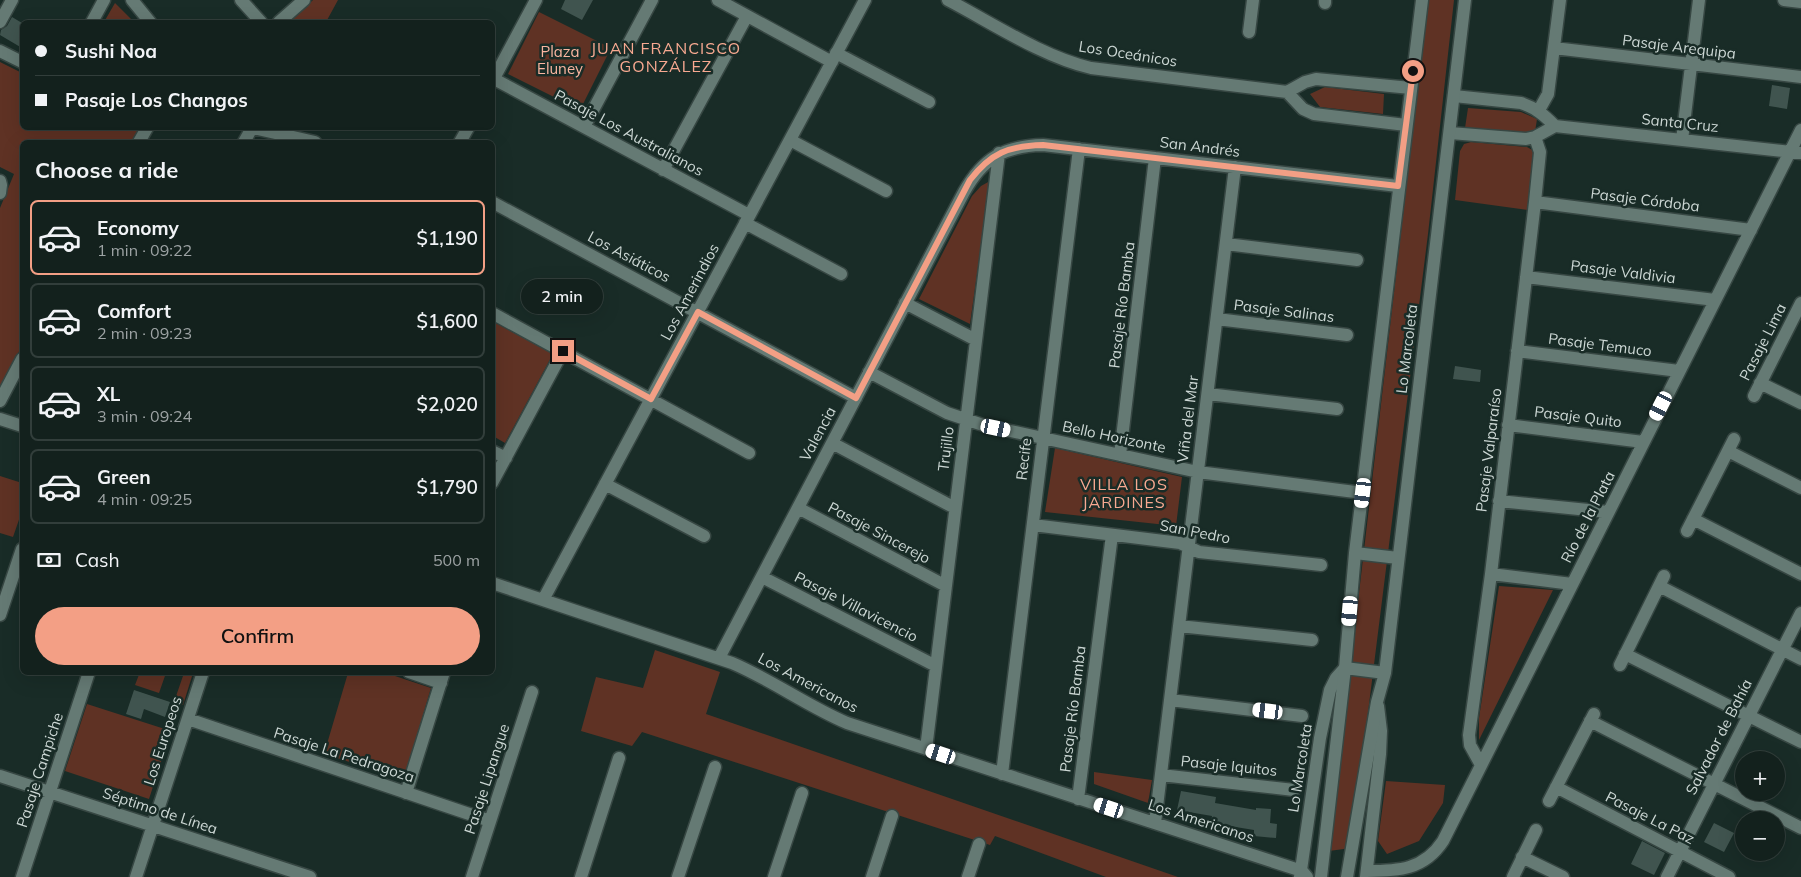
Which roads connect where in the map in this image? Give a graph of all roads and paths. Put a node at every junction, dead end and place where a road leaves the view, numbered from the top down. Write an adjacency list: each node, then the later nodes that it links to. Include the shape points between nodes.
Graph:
1 (12, 0): 23 (street)
2 (104, 0): 19 (street)
3 (132, 0): 20 (street)
4 (240, 0): 21 (street)
5 (304, 0): 22 (street)
6 (652, 0): 40 (street)
7 (718, 0): 18 (street)
8 (865, 0): 27 (street, Los Amerindios)
9 (948, 0): 34 (street, Los Oceánicos, via 1049,54 1076,64)
10 (1252, 0): 24 (street)
11 (1422, 0): 33 (street, Lo Marcoleta)
12 (1465, 0): 35 (street, Lo Marcoleta)
13 (1560, 0): 25 (street)
14 (1699, 0): 29 (street)
15 (1784, 0): 17 (street)
16 (531, 2): 30 (street)
17 (1801, 2)
18 (747, 16): 27 (street); 53 (street)
19 (93, 20)
20 (148, 20)
21 (259, 20)
22 (281, 20)
23 (0, 22)
24 (1249, 32)
25 (1554, 48): 29 (street, Pasaje Arequipa); 37 (street, via 1548,94)
26 (0, 51): 28 (street)
27 (834, 58): 36 (street); 46 (street, Los Amerindios)
28 (20, 61)
29 (1691, 64): 31 (street, Pasaje Arequipa); 47 (street)
30 (495, 77)
31 (1801, 77)
32 (495, 82): 40 (street, Pasaje Los Australianos)
33 (1410, 88): 34 (street, via 1316,79); 38 (street, Lo Marcoleta)
34 (1286, 92): 38 (street, via 1303,109 1314,114)
35 (1454, 96): 37 (street, via 1521,103); 43 (street, Lo Marcoleta)
36 (928, 102)
37 (1539, 110): 39 (street)
38 (1406, 125): 55 (street, Lo Marcoleta)
39 (1555, 126): 44 (street); 47 (street, Santa Cruz)
40 (584, 127): 53 (street, Pasaje Los Australianos)
41 (262, 130): 45 (street)
42 (1801, 130): 50 (street, Río de la Plata)
43 (1450, 133): 44 (street, via 1514,139); 117 (street, Lo Marcoleta)
44 (1535, 137): 58 (street, Pasaje Valparaíso, via 1540,152)
45 (306, 140)
46 (790, 140): 56 (street); 60 (street, Los Amerindios)
47 (1682, 140): 50 (street, Santa Cruz)
48 (1079, 149): 49 (street, San Andrés, via 1029,145); 51 (street, San Andrés); 91 (street, Recife)
49 (999, 153): 67 (street, Valencia, via 970,180); 73 (street, Trujillo)
50 (1795, 153): 61 (street, Río de la Plata)
51 (1155, 158): 52 (street, San Andrés); 98 (street, Pasaje Río Bamba)
52 (1235, 167): 55 (street, San Andrés); 62 (street, Viña del Mar)
53 (663, 170): 60 (street, Pasaje Los Australianos)
54 (0, 181): 57 (street)
55 (1398, 186): 104 (street, Lo Marcoleta)
56 (886, 191)
57 (0, 193)
58 (1535, 202): 61 (street, Pasaje Córdoba); 65 (street, Pasaje Valparaíso)
59 (495, 204): 69 (street, Los Asiáticos)
60 (747, 219): 64 (street, Pasaje Los Australianos); 69 (street, Los Amerindios)
61 (1751, 230): 66 (street, Río de la Plata)
62 (1226, 244): 63 (street); 71 (street, Viña del Mar)
63 (1357, 260)
64 (841, 274)
65 (1526, 277): 66 (street, Pasaje Valdivia); 75 (street, Pasaje Valparaíso)
66 (1715, 300): 77 (street, Río de la Plata)
67 (905, 303): 73 (street); 78 (street, Valencia)
68 (1799, 311): 79 (street, Pasaje Lima)
69 (698, 312): 82 (street, Los Asiáticos); 83 (street, Los Amerindios)
70 (495, 315): 74 (street)
71 (1217, 319): 72 (street, Pasaje Salinas); 80 (street, Viña del Mar)
72 (1347, 335)
73 (976, 340): 88 (street, Trujillo)
74 (563, 351): 83 (street); 99 (street)
75 (1517, 351): 77 (street, Pasaje Temuco); 90 (street, Pasaje Valparaíso)
76 (20, 363): 84 (street)
77 (1679, 371): 93 (street, Río de la Plata)
78 (869, 372): 82 (street, Valencia); 88 (street, Bello Horizonte)
79 (1760, 383): 81 (street, Pasaje Lima); 85 (street)
80 (1208, 394): 86 (street); 100 (street, Viña del Mar)
81 (1754, 396)
82 (856, 398): 94 (street, Valencia)
83 (651, 399): 97 (street); 102 (street, Los Amerindios)
84 (0, 401)
85 (1801, 403)
86 (1337, 409)
87 (0, 419): 89 (street)
88 (966, 420): 91 (street, Bello Horizonte); 107 (street, Trujillo)
89 (20, 425)
90 (1508, 425): 93 (street, Pasaje Quito); 105 (street, Pasaje Valparaíso)
91 (1043, 438): 98 (street, Bello Horizonte); 110 (street, Recife)
92 (1734, 439): 95 (street)
93 (1643, 442): 108 (street, Río de la Plata)
94 (832, 443): 106 (street, Valencia); 107 (street)
95 (1728, 451): 103 (street); 109 (street)
96 (495, 453): 99 (street)
97 (749, 453)
98 (1120, 455): 100 (street, Bello Horizonte)
99 (506, 458): 101 (street)
100 (1198, 472): 104 (street, Bello Horizonte); 114 (street, Viña del Mar)
101 (495, 478)
102 (605, 484): 113 (street); 125 (street, Los Amerindios)
103 (1801, 488)
104 (1363, 493): 115 (street, Lo Marcoleta)
105 (1499, 500): 108 (street); 119 (street, Pasaje Valparaíso)
106 (798, 508): 121 (street, Valencia); 124 (street, Pasaje Sincerejo)
107 (955, 508): 124 (street, Trujillo)
108 (1608, 512): 123 (street, Río de la Plata)
109 (1694, 519): 111 (street); 120 (street)
110 (1033, 525): 112 (street, San Pedro); 151 (street, Recife)
111 (1687, 532)
112 (1112, 534): 114 (street, San Pedro, via 1180,543); 160 (street, Pasaje Río Bamba)
113 (704, 536)
114 (1189, 548): 118 (street, San Pedro, via 1199,552); 128 (street, Viña del Mar)
115 (1355, 553): 117 (street); 134 (street, Lo Marcoleta)
116 (20, 555): 127 (street)
117 (1398, 558): 135 (street, Lo Marcoleta)
118 (1321, 565)
119 (1491, 574): 123 (street); 149 (street, Pasaje Valparaíso, via 1469,735)
120 (1801, 574)
121 (762, 577): 131 (street, Valencia); 133 (street, Pasaje Villavicencio)
122 (495, 584): 125 (street, Los Americanos)
123 (1572, 584): 149 (street, Río de la Plata)
124 (946, 586): 133 (street, Trujillo)
125 (543, 600): 131 (street, Los Americanos)
126 (1801, 613): 130 (street, Salvador de Bahía)
127 (0, 615)
128 (1179, 626): 129 (street); 141 (street, Viña del Mar)
129 (1312, 640)
130 (1782, 650): 132 (street); 144 (street, Salvador de Bahía); 144 (street, via 1662,581 1622,659)
131 (719, 658): 147 (street, Los Americanos, via 744,668 830,715)
132 (1801, 659)
133 (936, 666): 147 (street, Trujillo)
134 (1345, 668): 135 (street); 172 (street, Lo Marcoleta, via 1330,690 1320,738); 182 (street, Lo Marcoleta)
135 (1384, 673): 142 (street, Lo Marcoleta)
136 (88, 675): 157 (street, Pasaje Campiche)
137 (202, 675): 145 (street, Los Europeos)
138 (426, 675): 139 (street)
139 (442, 678): 158 (street)
140 (532, 692): 163 (street, Pasaje Lipangue)
141 (1170, 700): 143 (street); 152 (street, Viña del Mar)
142 (1377, 702): 171 (street, Lo Marcoleta, via 1382,730); 183 (street, Lo Marcoleta)
143 (1302, 716)
144 (1749, 716): 146 (street); 154 (street, Salvador de Bahía)
145 (188, 719): 158 (street, Pasaje La Pedragoza); 165 (street, Los Europeos)
146 (1801, 742)
147 (926, 749): 151 (street, Los Americanos)
148 (619, 758): 177 (street)
149 (1480, 765): 171 (street, Río de la Plata, via 1443,841 1433,854 1405,868)
150 (715, 767): 178 (street)
151 (1002, 774): 160 (street, Los Americanos)
152 (1161, 775): 156 (street, Pasaje Iquitos); 164 (street, Viña del Mar)
153 (0, 776): 157 (street, Séptimo de Línea)
154 (1713, 784): 155 (street, via 1592,718); 166 (street); 169 (street, Salvador de Bahía)
155 (1556, 788): 161 (street); 169 (street, Pasaje La Paz)
156 (1294, 790)
157 (50, 792): 165 (street, Séptimo de Línea); 173 (street, Pasaje Campiche)
158 (406, 793): 163 (street, Pasaje La Pedragoza)
159 (802, 793): 179 (street)
160 (1078, 798): 164 (street, Los Americanos)
161 (1548, 801)
162 (892, 816): 180 (street)
163 (490, 821): 176 (street, Pasaje Lipangue)
164 (1155, 823): 172 (street, Los Americanos)
165 (153, 826): 174 (street, Los Europeos); 175 (street, Séptimo de Línea)
166 (1801, 828)
167 (1536, 830): 170 (street)
168 (979, 844): 181 (street)
169 (1679, 852): 186 (street, Salvador de Bahía); 187 (street, Pasaje La Paz)
170 (1522, 857): 184 (street); 185 (street)
171 (1366, 874)
172 (1303, 875)
173 (22, 877)
174 (136, 877)
175 (310, 877)
176 (472, 877)
177 (581, 877)
178 (678, 877)
179 (774, 877)
180 (872, 877)
181 (968, 877)
182 (1320, 877)
183 (1347, 877)
184 (1513, 877)
185 (1563, 877)
186 (1667, 877)
187 (1730, 877)

